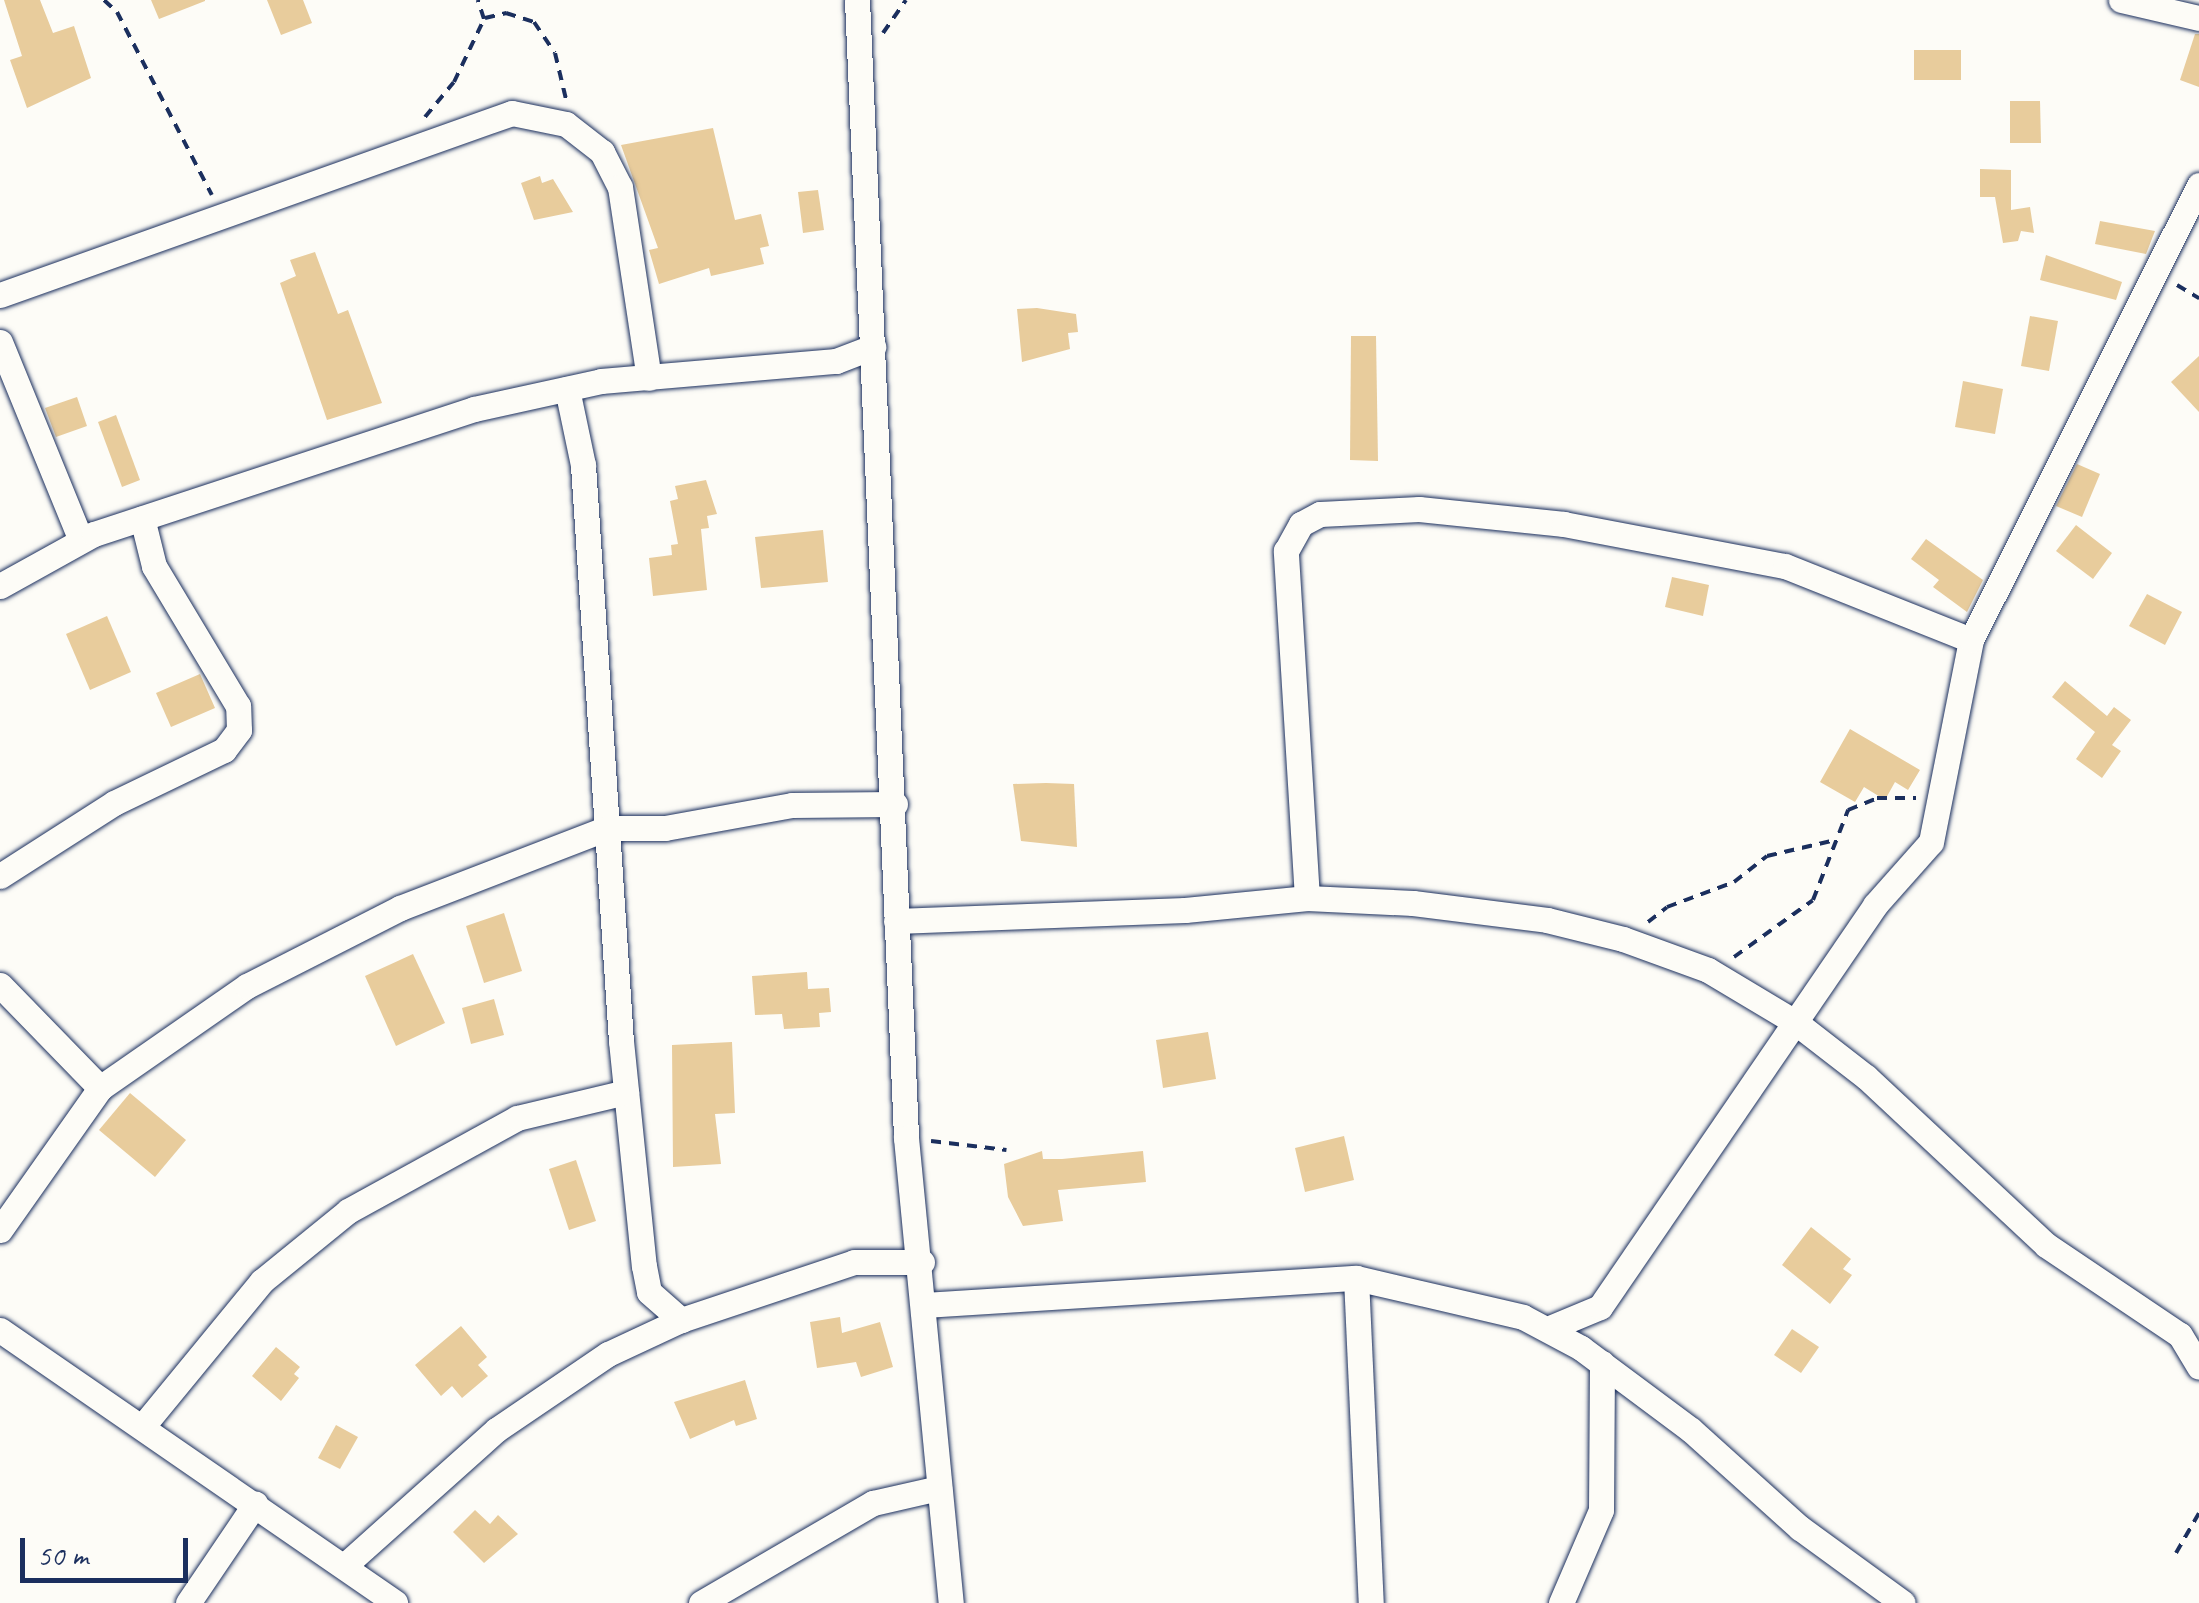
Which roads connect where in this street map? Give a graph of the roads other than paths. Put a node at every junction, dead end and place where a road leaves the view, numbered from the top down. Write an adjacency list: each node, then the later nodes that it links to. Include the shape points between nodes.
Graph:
1 (857, 0): 7 (street)
2 (2121, 0): 3 (street)
3 (2199, 18)
4 (2199, 185): 13 (street)
5 (0, 295): 8 (street, via 512,113 566,124 602,152 620,187)
6 (0, 342): 11 (street)
7 (873, 347): 8 (street, via 836,362); 14 (street)
8 (649, 378): 9 (street)
9 (568, 388): 10 (street, via 352,445); 15 (street, via 583,465)
10 (142, 518): 11 (street); 16 (street, via 154,566 238,706 239,730 224,750 114,803)
11 (81, 540): 12 (street)
12 (0, 586)
13 (1971, 640): 17 (street, via 1785,566 1564,524 1419,509 1320,514 1302,524 1286,551); 20 (street, via 1931,842 1875,904)
14 (895, 804): 15 (street, via 792,806 666,828); 18 (street)
15 (607, 828): 21 (street, via 400,908 247,986); 22 (street)
16 (0, 876)
17 (1307, 898): 18 (street, via 1185,910); 20 (street, via 1490,913 1623,938 1708,970)
18 (896, 921): 24 (street, via 906,1138)
19 (0, 985): 21 (street)
20 (1795, 1022): 28 (street, via 1600,1307); 31 (street, via 1866,1077 2046,1245 2180,1335)
21 (100, 1088): 23 (street)
22 (626, 1092): 27 (street, via 649,1292); 32 (street, via 516,1118 348,1211 262,1281)
23 (0, 1230)
24 (922, 1262): 26 (street); 27 (street, via 854,1262)
25 (1356, 1278): 26 (street); 28 (street); 40 (street)
26 (924, 1305): 33 (street)
27 (680, 1320): 35 (street, via 608,1354 496,1430)
28 (1552, 1327): 30 (street)
29 (0, 1330): 32 (street)
30 (1602, 1363): 41 (street, via 1601,1510); 42 (street, via 1691,1430 1800,1528)
31 (2199, 1367)
32 (142, 1427): 34 (street)
33 (939, 1488): 38 (street, via 873,1503); 39 (street)
34 (255, 1504): 35 (street); 36 (street)
35 (344, 1566): 37 (street)
36 (188, 1603)
37 (395, 1603)
38 (701, 1603)
39 (951, 1603)
40 (1371, 1603)
41 (1561, 1603)
42 (1903, 1603)

